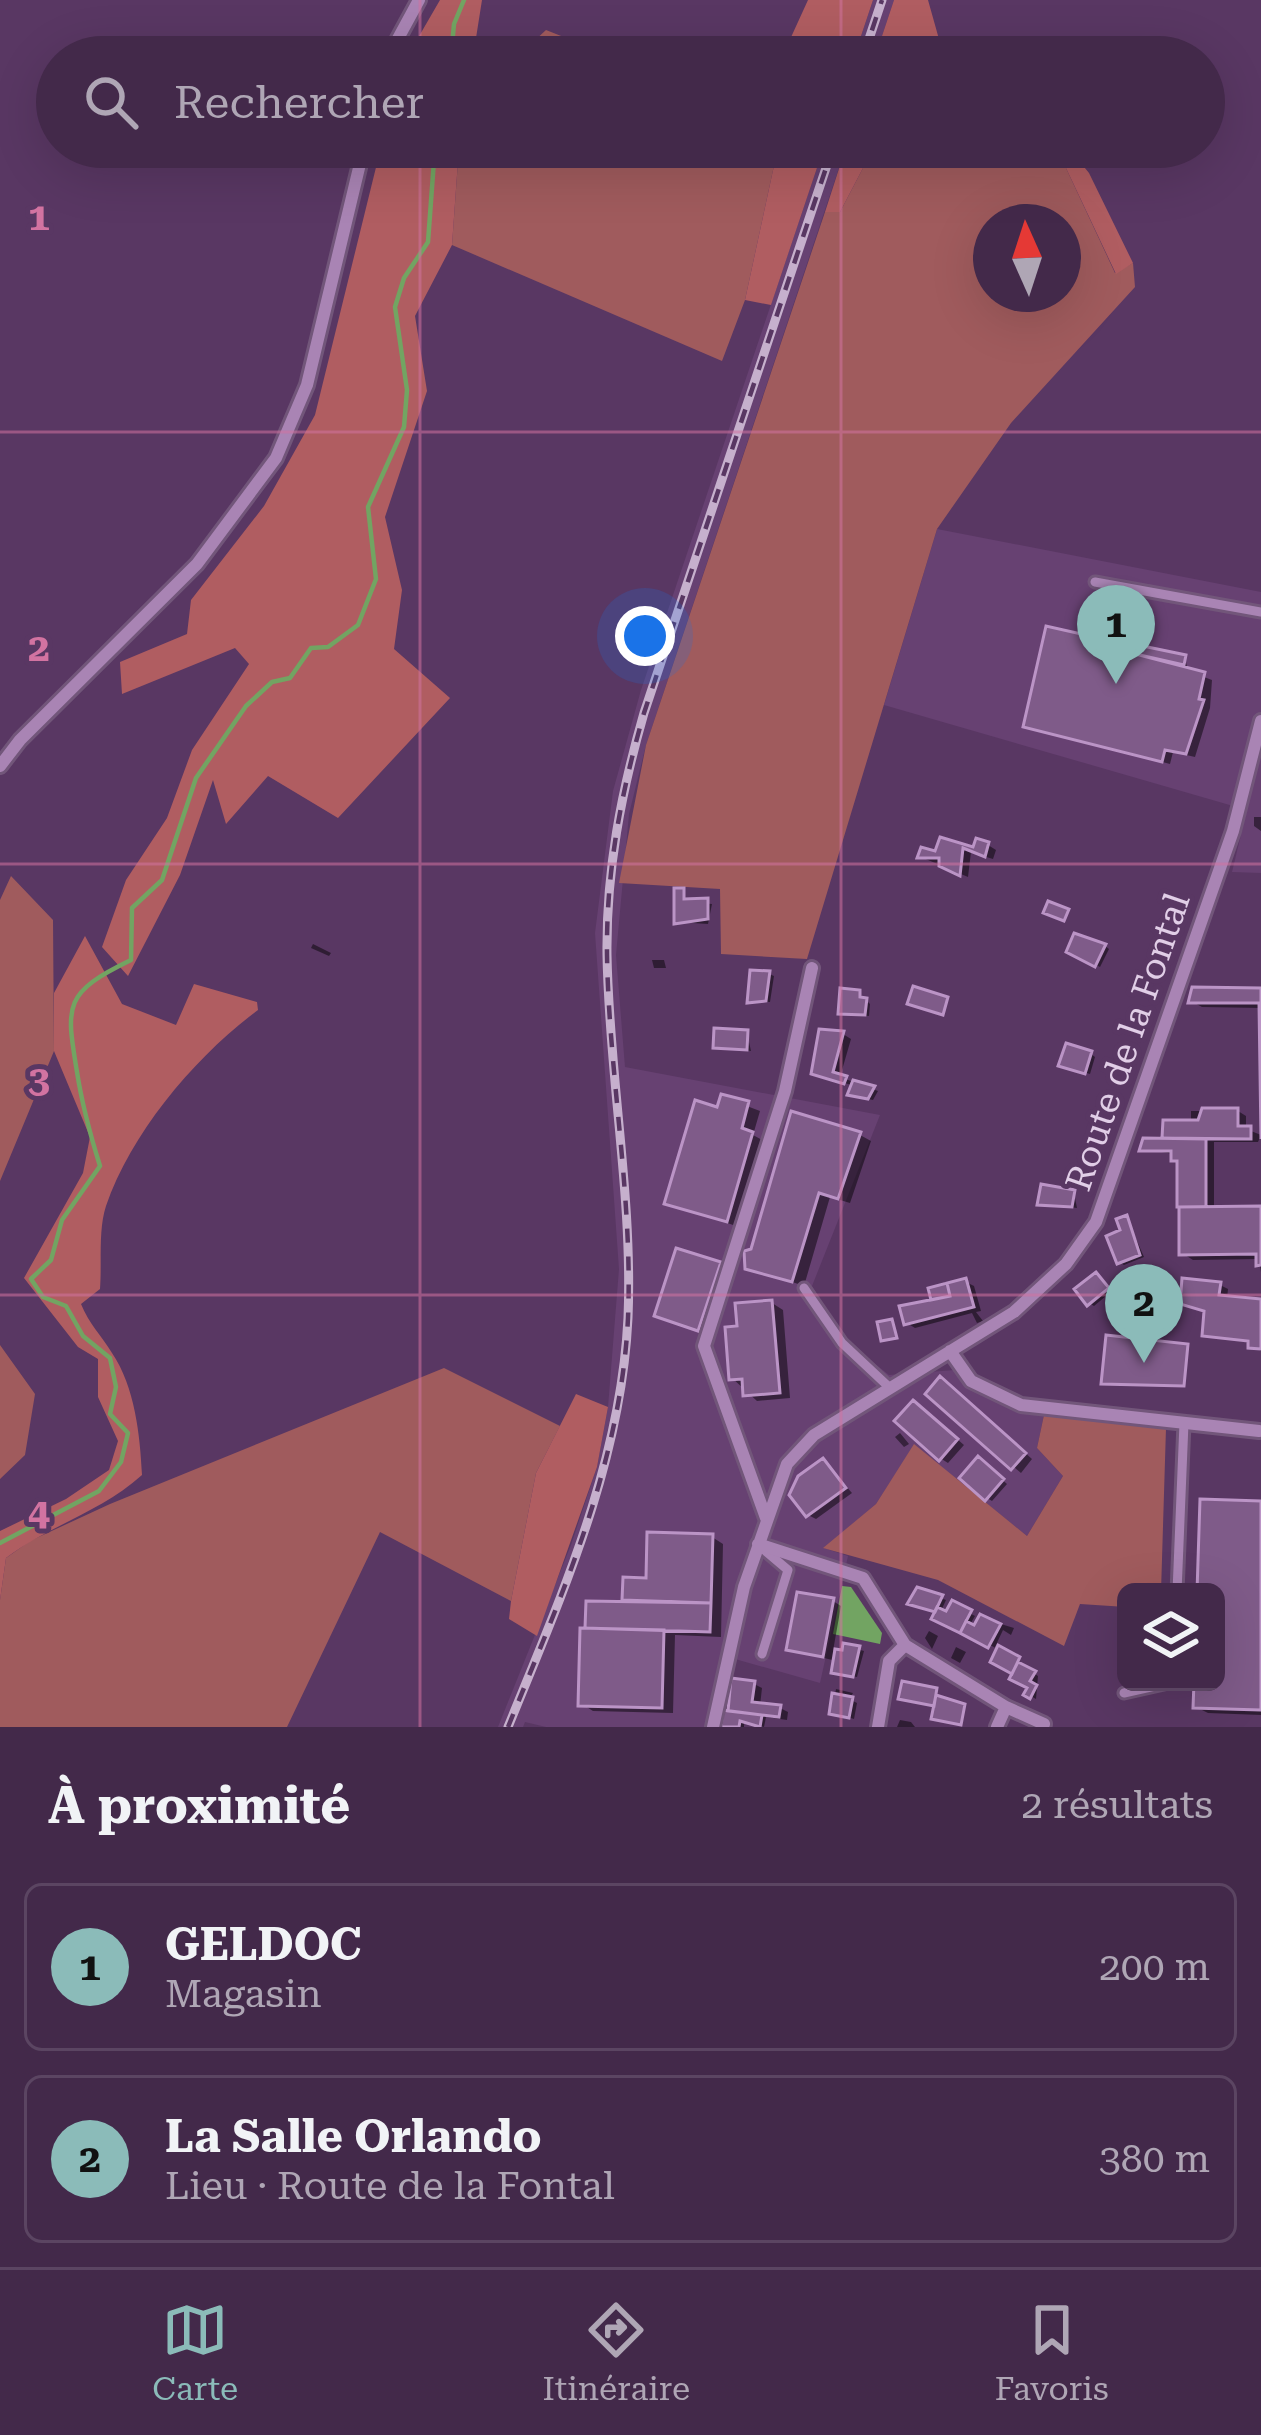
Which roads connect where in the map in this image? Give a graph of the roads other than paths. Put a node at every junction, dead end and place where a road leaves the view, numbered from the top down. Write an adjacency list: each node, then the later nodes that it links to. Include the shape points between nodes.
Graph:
1 (419, 0): 2 (street)
2 (399, 36)
3 (359, 168): 7 (street, via 307,385 276,458 197,564)
4 (1095, 582): 5 (lane)
5 (1261, 613)
6 (1261, 721): 10 (street, Route de la Fontal, via 1233,830 1096,1222 1066,1264 1014,1312)
7 (0, 766)
8 (812, 968): 14 (street, via 785,1091 704,1346)
9 (804, 1288): 11 (lane, via 842,1343)
10 (950, 1351): 11 (street, Route de la Fontal); 12 (street, via 970,1381 998,1398)
11 (890, 1388): 14 (street, Route de la Fontal, via 814,1435 787,1464)
12 (1184, 1423): 13 (street); 16 (lane)
13 (1260, 1431)
14 (766, 1519): 15 (street, Route de la Fontal)
15 (758, 1544): 17 (street, via 862,1578); 18 (lane, via 788,1570); 23 (street, Route de la Fontal)
16 (1177, 1583)
17 (905, 1645): 21 (street); 24 (street, via 889,1661)
18 (762, 1654)
19 (1136, 1691): 20 (lane)
20 (1124, 1694)
21 (1006, 1706): 22 (street); 25 (street)
22 (1044, 1724)
23 (713, 1727)
24 (878, 1727)
25 (997, 1727)

